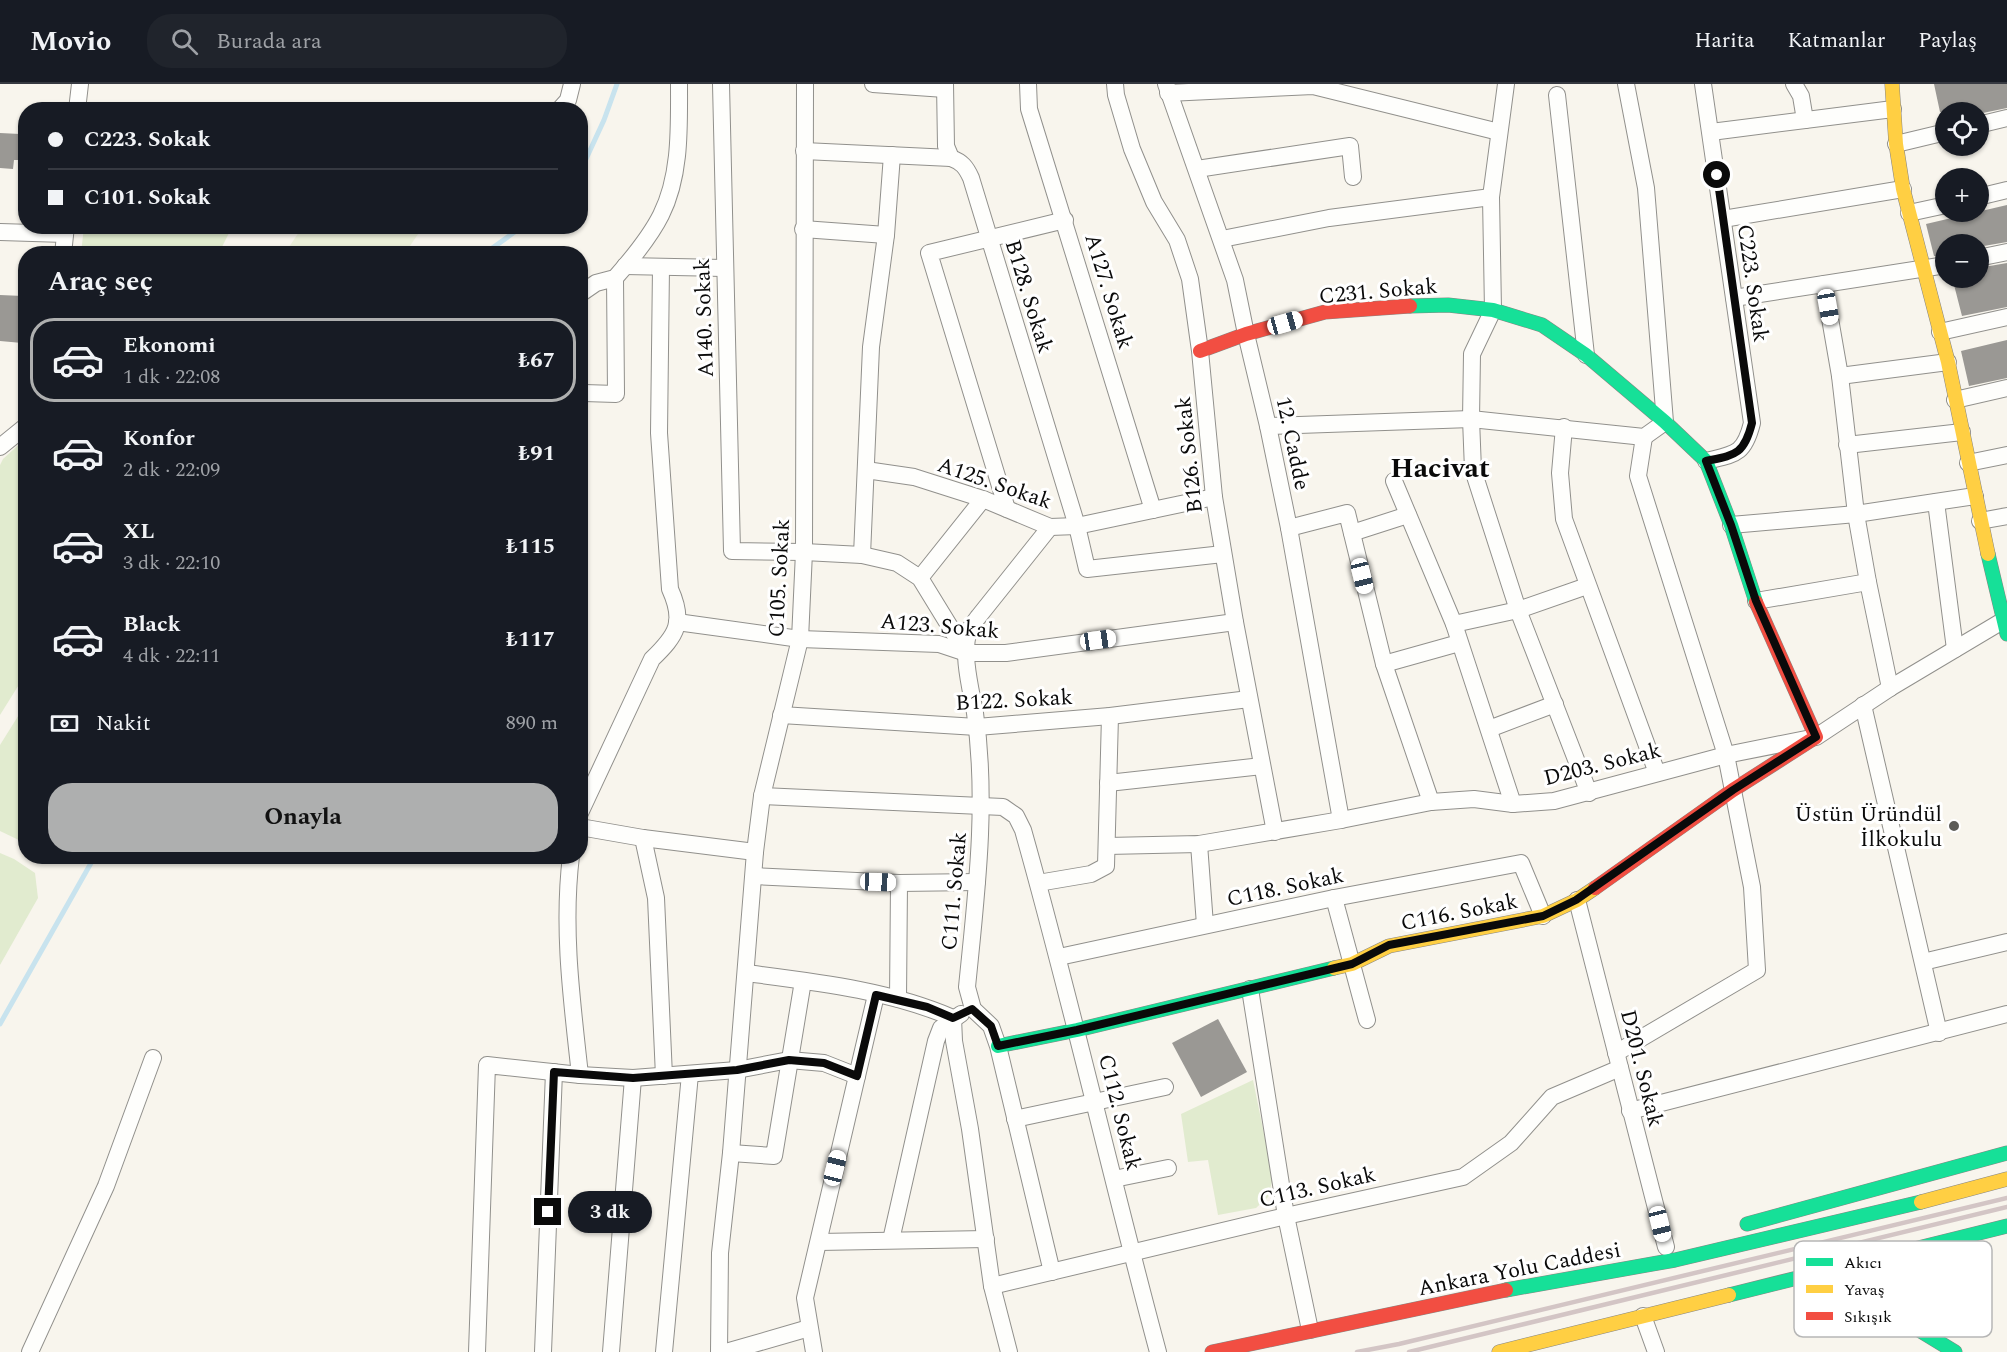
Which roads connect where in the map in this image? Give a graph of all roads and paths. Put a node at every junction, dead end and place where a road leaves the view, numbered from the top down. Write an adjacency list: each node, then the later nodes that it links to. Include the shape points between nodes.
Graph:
1 (80, 84): 17 (street)
2 (572, 84): 18 (street)
3 (679, 84): 52 (street, via 679,141 672,184 661,215)
4 (721, 84): 50 (street, A140. Sokak)
5 (805, 84): 27 (street, C105. Sokak)
6 (873, 84): 14 (street)
7 (1028, 84): 39 (street, A127. Sokak, via 1029,109)
8 (1115, 84): 60 (street, B126. Sokak, via 1132,149 1154,202 1177,240 1190,279)
9 (1506, 84): 23 (street)
10 (1626, 84): 68 (street, via 1646,188)
11 (1703, 84): 24 (street, C223. Sokak)
12 (1794, 84): 21 (street, via 1801,96)
13 (1892, 84): 19 (main road)
14 (945, 87): 29 (street, via 946,146)
15 (1167, 88): 23 (street, via 1313,86); 30 (street, 12. Cadde)
16 (1557, 95): 61 (street)
17 (78, 102)
18 (566, 102)
19 (1893, 109): 21 (street); 26 (main road)
20 (2007, 118): 22 (street)
21 (1805, 120): 24 (street)
22 (1989, 122)
23 (1499, 132): 35 (street)
24 (1711, 132): 38 (street, C223. Sokak)
25 (1935, 135): 26 (street)
26 (1896, 144): 32 (main road)
27 (804, 151): 28 (street); 40 (street, C105. Sokak)
28 (892, 155): 29 (street); 43 (street)
29 (951, 158): 45 (street, B128. Sokak, via 967,169)
30 (1197, 169): 31 (street, via 1350,146); 44 (street, 12. Cadde)
31 (1353, 177)
32 (1903, 189): 37 (main road); 38 (street)
33 (2007, 190): 34 (street)
34 (1989, 194)
35 (1491, 197): 44 (street, via 1329,218); 56 (street)
36 (1935, 207): 37 (street)
37 (1909, 213): 51 (main road)
38 (1723, 219): 55 (street, C223. Sokak)
39 (1065, 220): 45 (street); 86 (street, A127. Sokak)
40 (803, 229): 43 (street); 96 (street, C105. Sokak)
41 (18, 231): 42 (street)
42 (0, 232)
43 (886, 235): 79 (street, via 871,347)
44 (1222, 239): 59 (street, 12. Cadde)
45 (989, 240): 85 (street, via 928,253); 92 (street, B128. Sokak)
46 (2007, 252): 47 (street)
47 (1989, 256)
48 (661, 267): 50 (street); 52 (street); 105 (street, via 659,434 670,589 678,606)
49 (1935, 267): 51 (street)
50 (724, 268): 96 (street, A140. Sokak, via 732,551)
51 (1923, 270): 53 (street); 58 (main road)
52 (620, 272): 54 (street); 65 (street, via 616,394)
53 (1824, 284): 55 (street); 63 (street)
54 (588, 288)
55 (1734, 298): 77 (street, C223. Sokak, via 1752,423 1748,440 1735,454)
56 (1493, 310): 59 (main road, C231. Sokak, via 1448,305 1325,312); 61 (main road, C231. Sokak, via 1542,325); 67 (street, via 1472,354)
57 (2007, 316): 58 (street)
58 (1940, 332): 62 (main road)
59 (1246, 334): 60 (main road, C231. Sokak); 69 (street, 12. Cadde)
60 (1200, 351): 82 (street, B126. Sokak)
61 (1586, 355): 68 (main road, C231. Sokak)
62 (1947, 362): 63 (street); 66 (main road)
63 (1840, 376): 74 (street)
64 (2007, 388): 66 (street)
65 (588, 393)
66 (1955, 400): 71 (main road)
67 (1471, 419): 69 (street); 70 (street); 104 (street, via 1473,470)
68 (1665, 422): 73 (street); 77 (main road, C231. Sokak)
69 (1268, 426): 94 (street, 12. Cadde)
70 (1564, 427): 73 (street); 102 (street, via 1560,472 1564,519)
71 (1962, 432): 74 (street); 78 (main road)
72 (18, 433): 75 (street)
73 (1644, 437): 123 (street, via 1638,476)
74 (1847, 445): 87 (street)
75 (0, 448)
76 (2007, 455): 78 (street)
77 (1706, 461): 91 (main road)
78 (1968, 463): 81 (main road)
79 (866, 470): 83 (street, A125. Sokak, via 914,477); 98 (street)
80 (1394, 481): 88 (street)
81 (1975, 496): 84 (street); 90 (main road)
82 (1214, 497): 86 (street, A125. Sokak); 97 (street, B126. Sokak)
83 (983, 499): 85 (street, A125. Sokak); 99 (street)
84 (1936, 502): 87 (street); 111 (street)
85 (1007, 509): 93 (street, A125. Sokak)
86 (1153, 510): 92 (street, A125. Sokak)
87 (1856, 514): 91 (street); 100 (street)
88 (1408, 515): 95 (street); 107 (street)
89 (2007, 516): 90 (street)
90 (1980, 521): 101 (main road)
91 (1731, 525): 103 (main road)
92 (1077, 526): 93 (street, A125. Sokak); 97 (street, B128. Sokak, via 1087,569)
93 (1050, 527): 112 (street, C111. Sokak, via 979,616 969,631)
94 (1288, 528): 95 (street, via 1347,513); 134 (street, 12. Cadde)
95 (1352, 532): 113 (street)
96 (804, 552): 98 (street); 109 (street, C105. Sokak)
97 (1223, 554): 106 (street, B126. Sokak)
98 (862, 555): 99 (street, via 897,563)
99 (920, 578): 112 (street)
100 (1868, 582): 103 (street); 114 (street)
101 (2001, 582): 108 (main road)
102 (1587, 586): 104 (street); 125 (street)
103 (1756, 601): 122 (main road)
104 (1518, 610): 107 (street); 116 (street)
105 (678, 622): 109 (street, A123. Sokak); 129 (street, via 670,641 652,658)
106 (1235, 622): 112 (street, A123. Sokak, via 1006,653); 115 (street, B126. Sokak)
107 (1454, 624): 110 (street)
108 (2005, 627): 111 (street, D203. Sokak)
109 (800, 639): 112 (street, A123. Sokak, via 939,644); 118 (street, C105. Sokak)
110 (1459, 643): 113 (street); 121 (street)
111 (1955, 649): 114 (street, D203. Sokak)
112 (966, 653): 120 (street, C111. Sokak)
113 (1384, 664): 131 (street)
114 (1890, 688): 117 (street, D203. Sokak)
115 (1249, 699): 119 (street, B122. Sokak); 124 (street, B126. Sokak)
116 (1555, 704): 121 (street); 128 (street)
117 (1863, 705): 122 (street, D203. Sokak); 152 (street)
118 (781, 715): 120 (street, B122. Sokak); 130 (street, C105. Sokak)
119 (1110, 716): 120 (street, B122. Sokak); 126 (street)
120 (977, 728): 133 (street, C111. Sokak)
121 (1489, 729): 132 (street)
122 (1816, 737): 123 (street, D203. Sokak); 127 (main road, C116. Sokak)
123 (1726, 755): 125 (street, D203. Sokak); 127 (street)
124 (1262, 765): 126 (street); 136 (street, B126. Sokak)
125 (1658, 772): 128 (street, D203. Sokak)
126 (1108, 783): 139 (street)
127 (1733, 790): 147 (main road, C116. Sokak); 168 (street, C113. Sokak, via 1752,887 1757,970)
128 (1589, 793): 132 (street, D203. Sokak)
129 (588, 796)
130 (762, 796): 133 (street, C112. Sokak); 140 (street, C105. Sokak)
131 (1431, 802): 132 (street, D203. Sokak, via 1474,799); 134 (street, D203. Sokak)
132 (1513, 804)
133 (981, 806): 143 (street, C111. Sokak); 145 (street, C112. Sokak, via 1003,807 1016,816)
134 (1341, 820): 136 (street, D203. Sokak)
135 (588, 828): 137 (street)
136 (1275, 832): 138 (street, D203. Sokak)
137 (643, 838): 140 (street); 173 (street, via 656,898)
138 (1199, 844): 139 (street, D203. Sokak); 149 (street)
139 (1107, 846): 145 (street, via 1106,866 1091,874)
140 (755, 852): 142 (street, C105. Sokak)
141 (570, 864): 172 (street, via 568,964)
142 (754, 876): 144 (street); 154 (street, C105. Sokak)
143 (978, 882): 144 (street); 159 (street, C111. Sokak, via 967,987)
144 (899, 883): 158 (street)
145 (1038, 883): 151 (street, C112. Sokak)
146 (1334, 898): 148 (street, C118. Sokak, via 1521,863); 149 (street, C118. Sokak); 153 (street)
147 (1576, 900): 148 (main road, C116. Sokak); 168 (street, D201. Sokak)
148 (1543, 916): 153 (main road, C116. Sokak, via 1389,945)
149 (1205, 925): 151 (street, C118. Sokak)
150 (2007, 942): 152 (street)
151 (1059, 957): 163 (street, C112. Sokak)
152 (1923, 962): 164 (street)
153 (1352, 964): 156 (main road, C116. Sokak); 162 (street)
154 (746, 973): 155 (street); 169 (street, C105. Sokak)
155 (803, 981): 157 (street); 167 (street)
156 (1250, 989): 163 (main road, C116. Sokak); 185 (street)
157 (876, 995): 158 (street); 174 (street)
158 (898, 999): 161 (street)
159 (972, 1009): 161 (street); 165 (street, via 991,1026)
160 (2007, 1014): 164 (street)
161 (953, 1018): 188 (street); 189 (street, via 941,1028 936,1041)
162 (1367, 1020)
163 (1077, 1030): 165 (main road, C116. Sokak); 177 (street, C112. Sokak)
164 (1939, 1033): 178 (street)
165 (998, 1046): 179 (street)
166 (153, 1058): 205 (street, via 106,1186)
167 (789, 1060): 169 (street); 174 (street, via 824,1063); 181 (street, via 774,1156)
168 (1618, 1060): 178 (street, D201. Sokak); 185 (street, C113. Sokak, via 1552,1097 1511,1143 1463,1177)
169 (737, 1070): 171 (street); 181 (street, C105. Sokak)
170 (554, 1072): 172 (street); 206 (street, via 487,1065); 207 (street)
171 (690, 1074): 173 (street); 209 (street)
172 (580, 1075): 175 (street)
173 (664, 1076): 175 (street)
174 (857, 1076): 191 (street)
175 (633, 1078): 208 (street)
176 (1165, 1087): 177 (street)
177 (1096, 1103): 179 (street); 183 (street, C112. Sokak)
178 (1630, 1111): 194 (street, D201. Sokak)
179 (1015, 1119): 196 (street)
180 (2007, 1153): 187 (main road)
181 (731, 1154): 210 (street, C105. Sokak, via 720,1253)
182 (1168, 1168): 183 (street)
183 (1114, 1179): 195 (street, C112. Sokak)
184 (2007, 1179): 198 (main road, Ankara Yolu Caddesi, via 1675,1260)
185 (1286, 1216): 195 (street, C113. Sokak); 202 (street)
186 (2007, 1226): 190 (main road)
187 (1733, 1228)
188 (986, 1239): 189 (street); 199 (street)
189 (891, 1240): 191 (street)
190 (1949, 1241)
191 (819, 1242): 201 (street, via 805,1298)
192 (1992, 1243): 193 (main road)
193 (1995, 1243)
194 (1671, 1245): 198 (main road)
195 (1131, 1252): 196 (street, C113. Sokak); 214 (street, C112. Sokak)
196 (1052, 1272): 199 (street, C113. Sokak)
197 (1794, 1279): 200 (main road)
198 (1533, 1285): 202 (main road, Ankara Yolu Caddesi)
199 (992, 1286): 213 (street)
200 (1643, 1316): 204 (main road); 217 (street)
201 (809, 1328): 211 (street); 212 (street)
202 (1310, 1330): 215 (main road, Ankara Yolu Caddesi)
203 (1930, 1337): 218 (main road)
204 (1520, 1349): 216 (main road)
205 (30, 1352)
206 (477, 1352)
207 (543, 1352)
208 (611, 1352)
209 (663, 1352)
210 (719, 1352)
211 (726, 1352)
212 (814, 1352)
213 (1009, 1352)
214 (1158, 1352)
215 (1212, 1352)
216 (1499, 1352)
217 (1656, 1352)
218 (1955, 1352)

